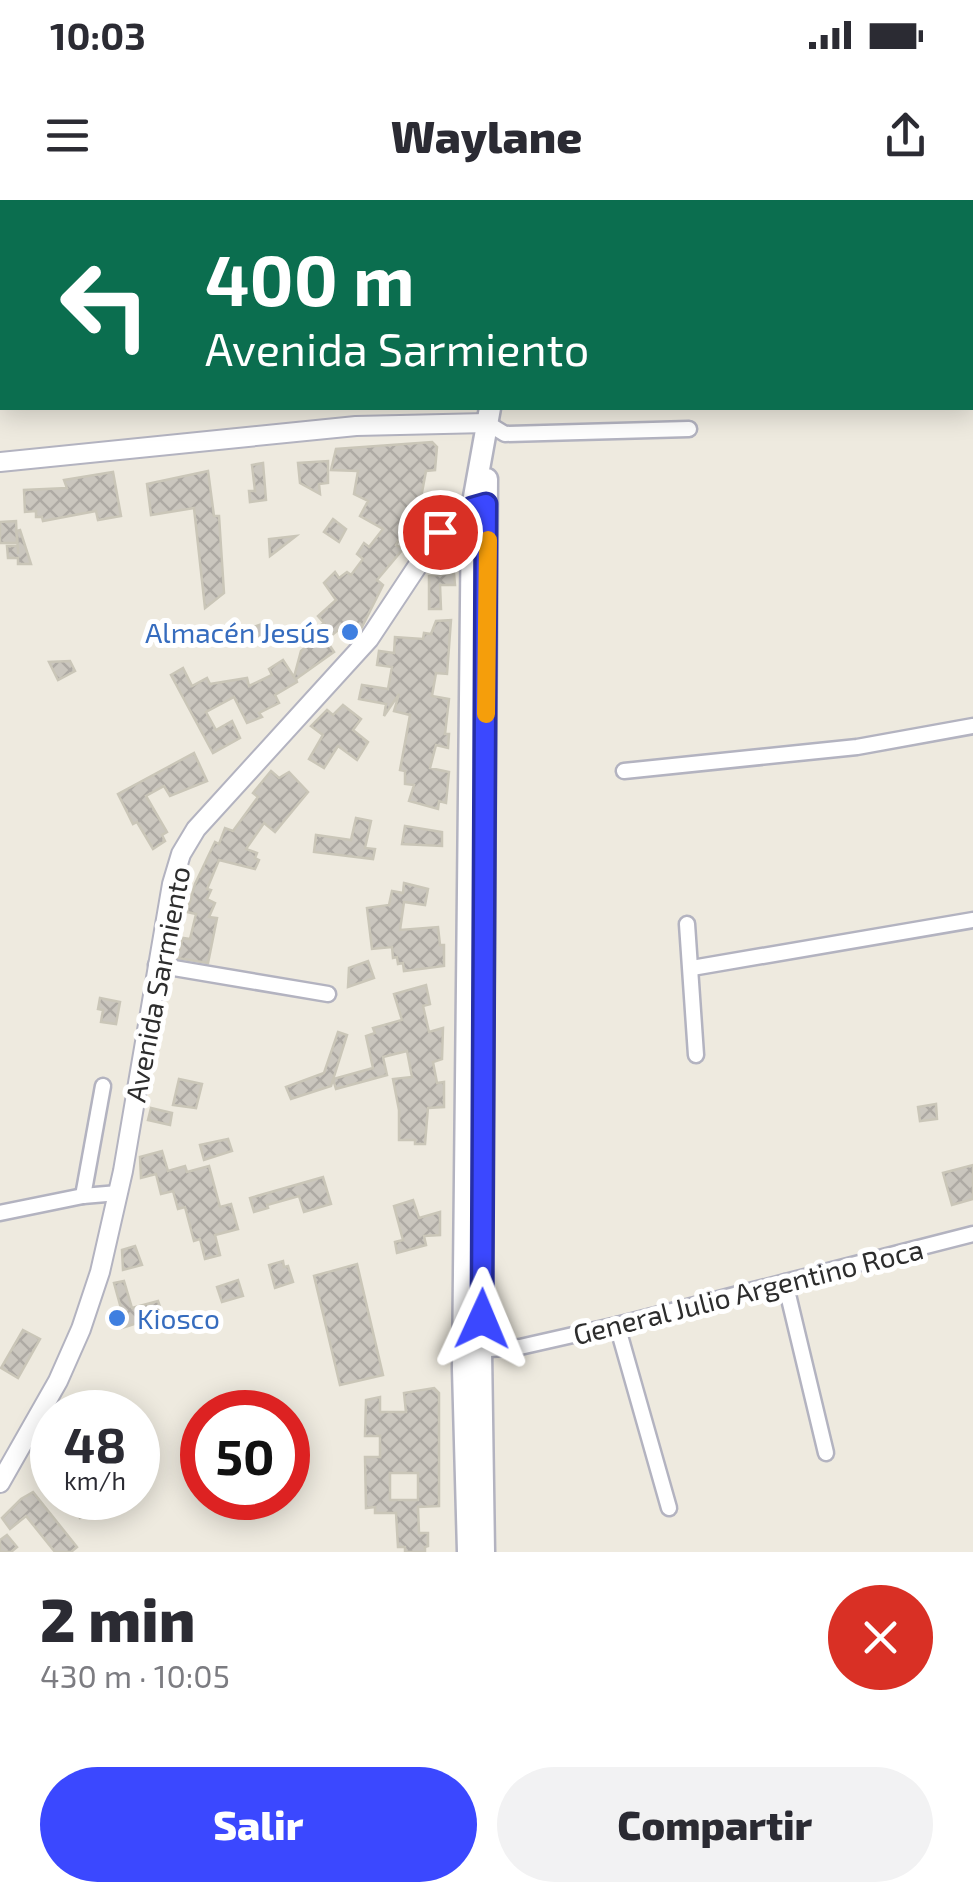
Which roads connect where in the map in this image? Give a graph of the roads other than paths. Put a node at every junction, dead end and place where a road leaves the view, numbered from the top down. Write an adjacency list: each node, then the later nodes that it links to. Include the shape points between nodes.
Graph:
1 (488, 415): 2 (street, via 505,434); 3 (street); 4 (main road)
2 (689, 429)
3 (0, 462)
4 (479, 506): 9 (street, Avenida Sarmiento, via 440,532 369,639 189,839 172,884); 20 (main road)
5 (973, 726): 6 (street)
6 (624, 771)
7 (973, 920): 10 (street)
8 (687, 924): 10 (street)
9 (156, 965): 11 (street); 14 (street, Avenida Sarmiento)
10 (692, 968): 12 (street)
11 (328, 994)
12 (696, 1055)
13 (103, 1086): 15 (street)
14 (118, 1193): 15 (street); 22 (street, Avenida Sarmiento, via 82,1329)
15 (83, 1196): 16 (street)
16 (0, 1213)
17 (973, 1234): 18 (street, General Julio Argentino Roca)
18 (785, 1282): 19 (street, General Julio Argentino Roca); 21 (street)
19 (618, 1325): 20 (street, General Julio Argentino Roca, via 520,1347); 23 (street)
20 (472, 1350): 24 (main road); 25 (main road)
21 (826, 1453)
22 (0, 1483)
23 (668, 1508)
24 (468, 1552)
25 (484, 1552)

